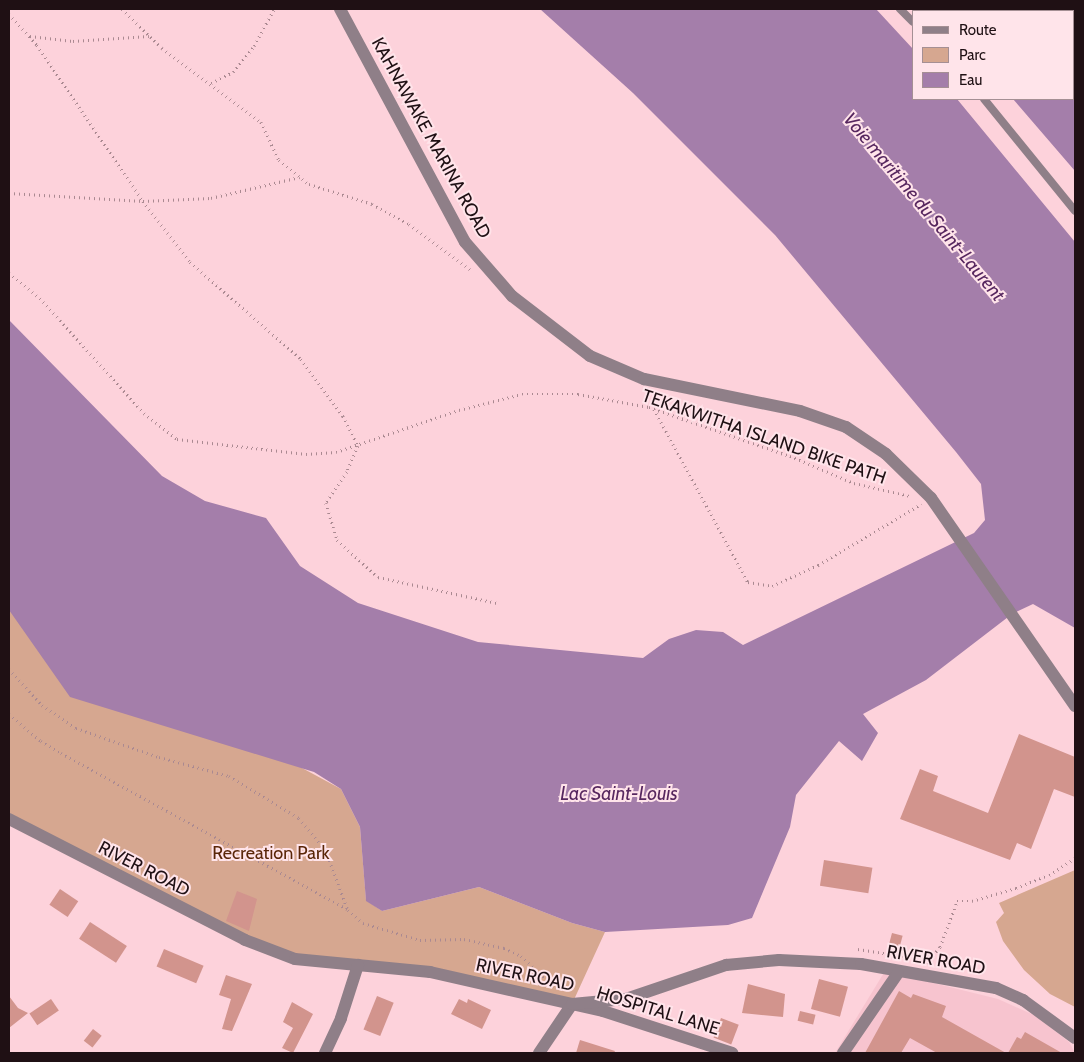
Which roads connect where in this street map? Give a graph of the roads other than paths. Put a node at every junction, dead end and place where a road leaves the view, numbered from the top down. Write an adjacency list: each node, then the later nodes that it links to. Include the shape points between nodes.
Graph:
1 (340, 9): 6 (street, KAHNAWAKE MARINA ROAD, via 465,242 512,296 590,356 644,379 800,411 846,427 886,454 930,498)
2 (900, 9): 3 (lane)
3 (912, 21)
4 (985, 100): 5 (lane)
5 (1075, 211)
6 (1075, 706)
7 (9, 819): 8 (street, RIVER ROAD, via 245,940 295,958)
8 (358, 965): 10 (street, RIVER ROAD, via 430,972); 12 (street, via 341,1018)
9 (898, 973): 10 (street, RIVER ROAD, via 861,964 779,960 742,962 626,999); 11 (street, RIVER ROAD, via 938,976 996,988 1024,1000); 15 (street)
10 (572, 1004): 13 (street); 14 (street, HOSPITAL LANE, via 635,1020)
11 (1075, 1038)
12 (325, 1053)
13 (539, 1053)
14 (732, 1053)
15 (843, 1053)

